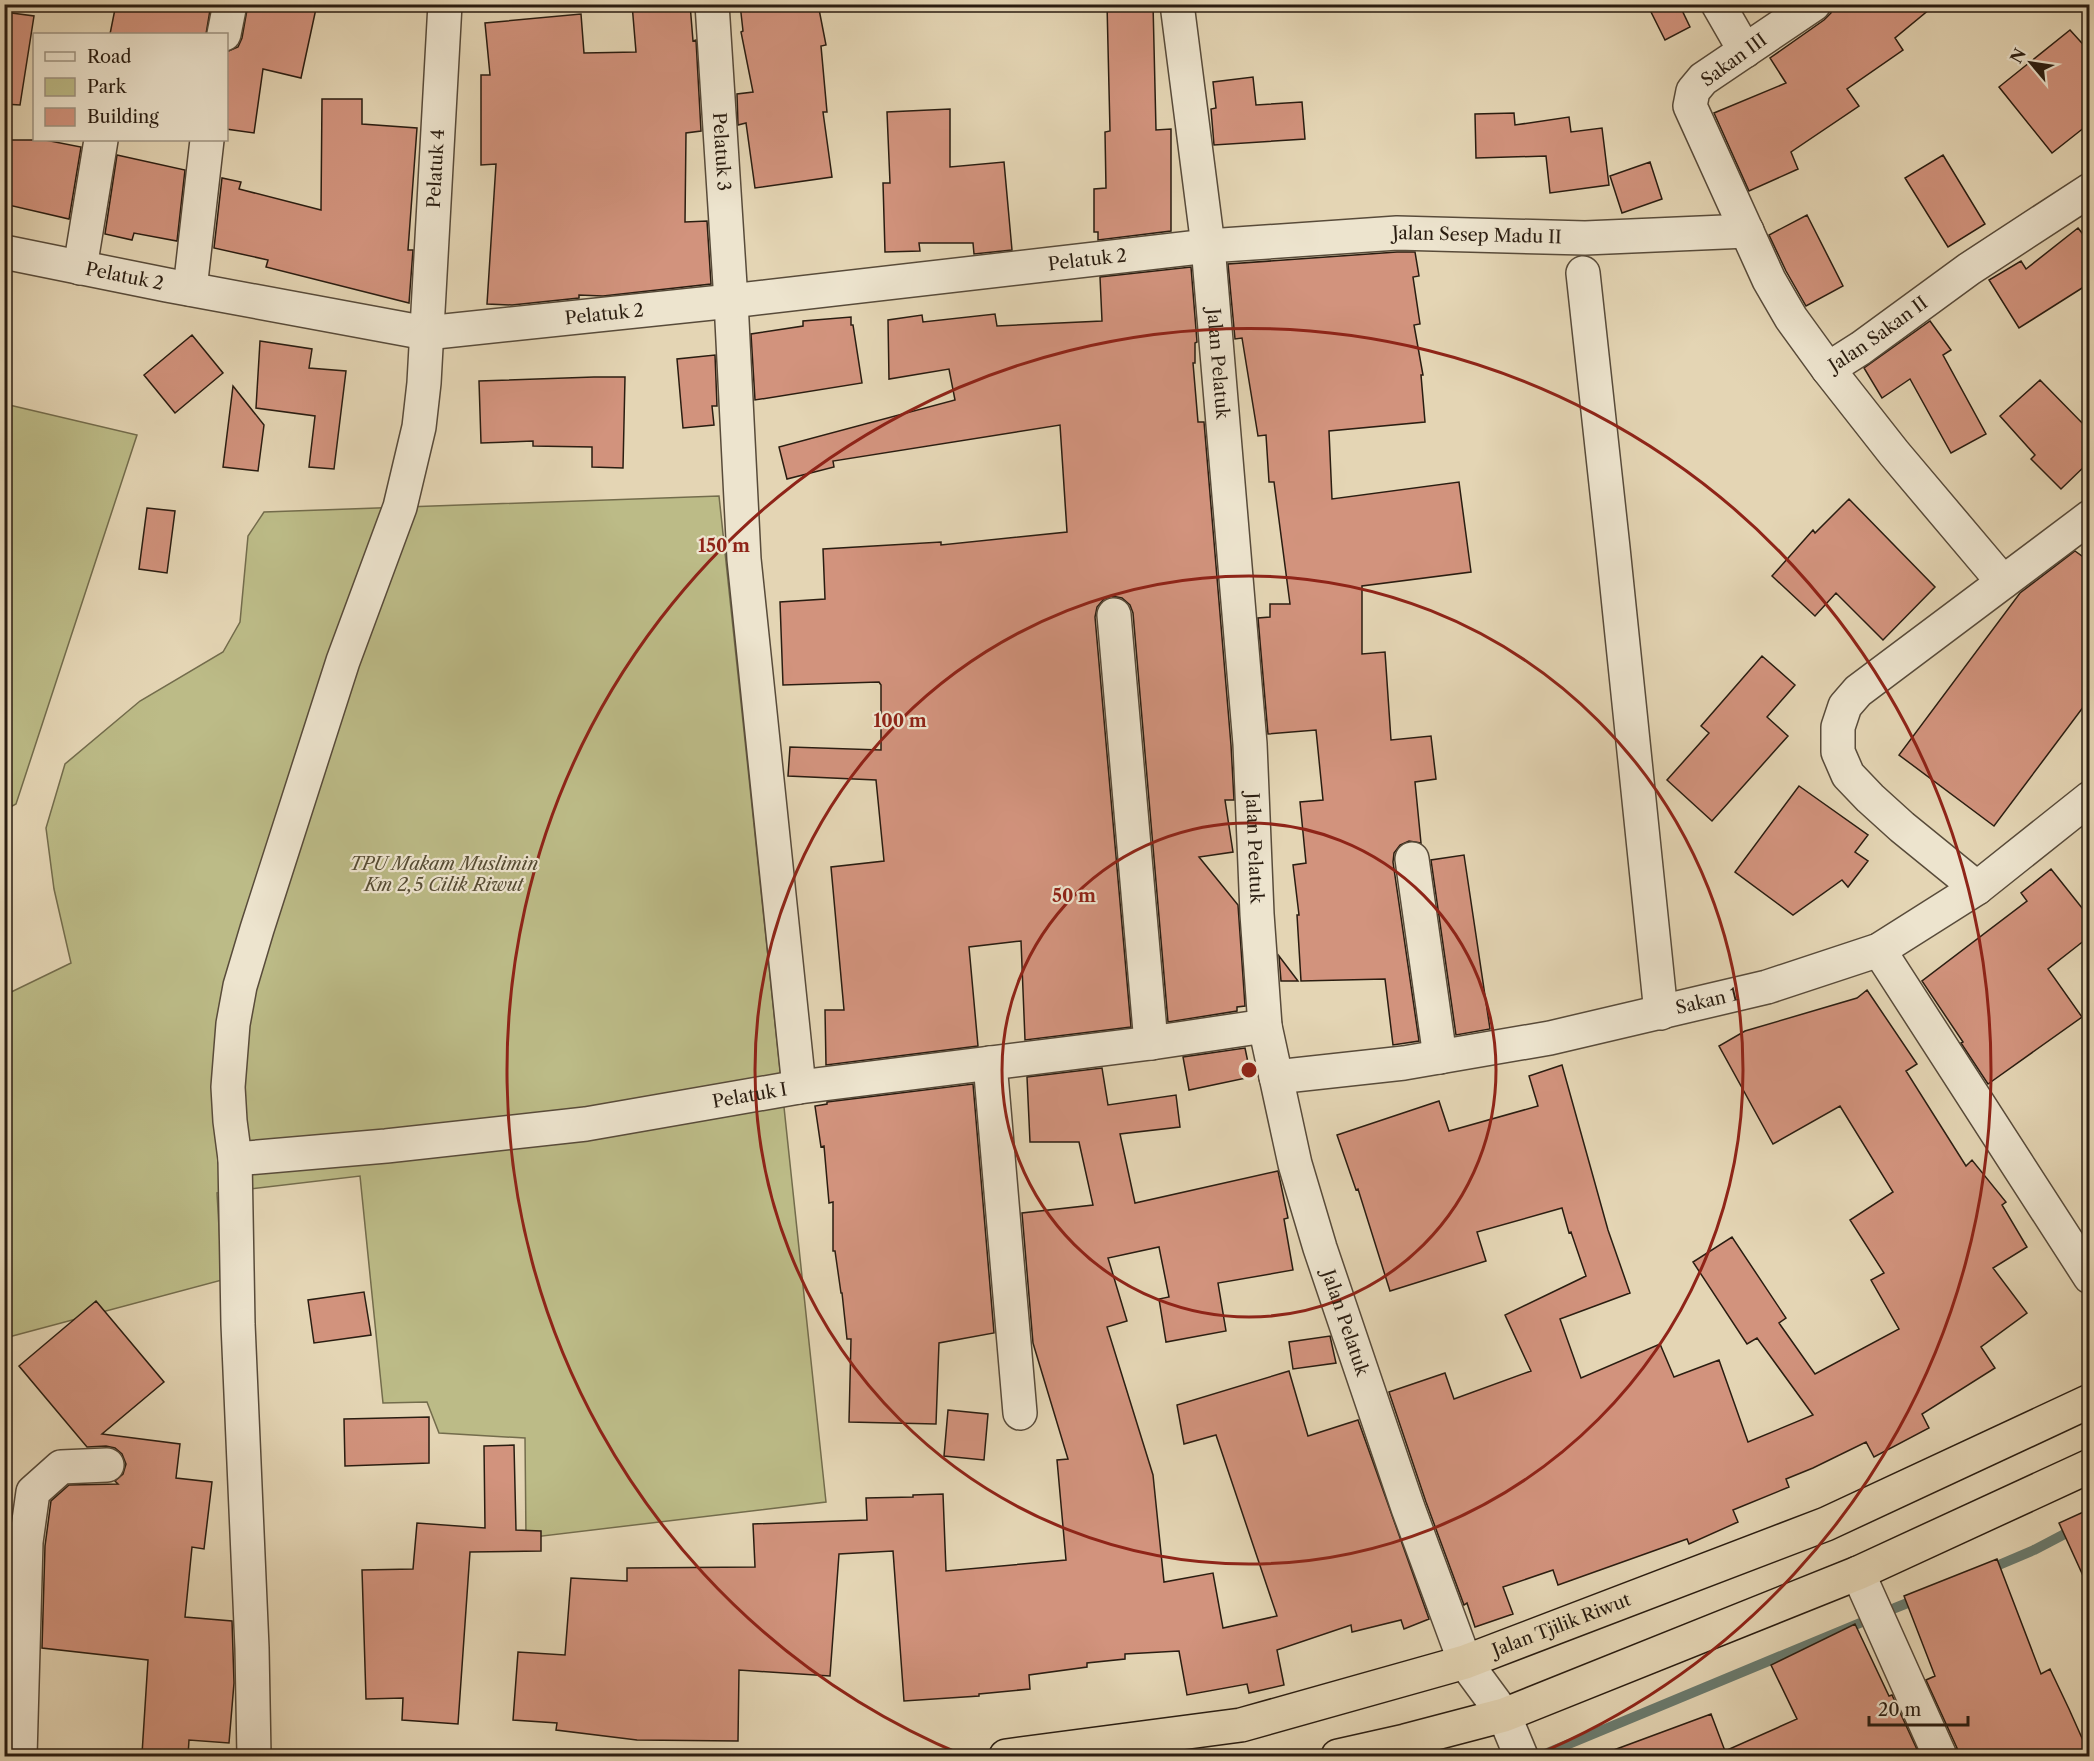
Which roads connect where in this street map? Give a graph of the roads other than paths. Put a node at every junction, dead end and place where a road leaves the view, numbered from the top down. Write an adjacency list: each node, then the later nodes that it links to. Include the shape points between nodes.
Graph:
1 (230, 4): 7 (street)
2 (445, 4): 20 (street, Pelatuk 4)
3 (712, 4): 19 (street, Pelatuk 3)
4 (1177, 4): 14 (street, Jalan Pelatuk)
5 (1718, 4): 8 (street)
6 (1814, 4): 8 (street, Sakan III)
7 (224, 33)
8 (1745, 51): 9 (street, Sakan III, via 1703,79)
9 (1690, 99): 13 (street, Jalan Sakan II)
10 (101, 141): 16 (street)
11 (207, 141): 18 (street)
12 (2090, 190): 21 (street, Jalan Sakan II, via 1969,269)
13 (1747, 231): 14 (street, Jalan Sesep Madu II, via 1585,237 1397,233); 21 (street, Jalan Sakan II, via 1791,318)
14 (1208, 246): 19 (street, Pelatuk 2); 30 (street, Jalan Pelatuk, via 1250,744)
15 (4, 252): 16 (street, Pelatuk 2)
16 (80, 268): 18 (street, Pelatuk 2)
17 (1582, 273): 29 (street)
18 (190, 290): 20 (street, Pelatuk 2)
19 (731, 301): 20 (street, Pelatuk 2); 35 (street, Pelatuk 3, via 744,559)
20 (426, 333): 36 (street, Pelatuk 4, via 419,428 400,507 343,661 240,986 228,1087)
21 (1828, 369): 23 (street)
22 (2090, 517): 23 (street)
23 (2003, 582): 27 (street, via 1858,691 1845,706 1838,727 1838,752 1848,775 1902,827)
24 (1114, 615): 31 (street)
25 (2090, 798): 27 (street, Sakan 1)
26 (1412, 859): 32 (street)
27 (1977, 888): 28 (street, Sakan 1)
28 (1879, 950): 29 (street, Sakan 1, via 1767,987); 37 (street)
29 (1661, 1013): 32 (street, Sakan 1)
30 (1265, 1026): 31 (street, Pelatuk I); 34 (street, Jalan Pelatuk)
31 (1151, 1043): 33 (street, Pelatuk I)
32 (1440, 1057): 34 (street, Sakan 1)
33 (990, 1063): 35 (street, Pelatuk I); 39 (street)
34 (1276, 1077): 43 (street, Jalan Pelatuk, via 1295,1164 1320,1248)
35 (799, 1087): 36 (street, Pelatuk I, via 586,1124)
36 (235, 1159): 46 (street, Pelatuk 4)
37 (2090, 1277)
38 (2090, 1401): 43 (highway, Jalan Tjilik Riwut, via 1826,1524)
39 (1020, 1413)
40 (107, 1465): 45 (street, via 61,1467 33,1492 26,1542)
41 (2090, 1466): 42 (highway)
42 (1858, 1573): 44 (highway); 50 (street)
43 (1465, 1662): 44 (street, Jalan Pelatuk); 47 (highway, Jalan Tjilik Riwut, via 1241,1725)
44 (1504, 1715): 48 (highway); 49 (street, Jalan Pelatuk)
45 (20, 1756)
46 (254, 1756)
47 (1006, 1756)
48 (1338, 1756)
49 (1521, 1756)
50 (1940, 1756)

